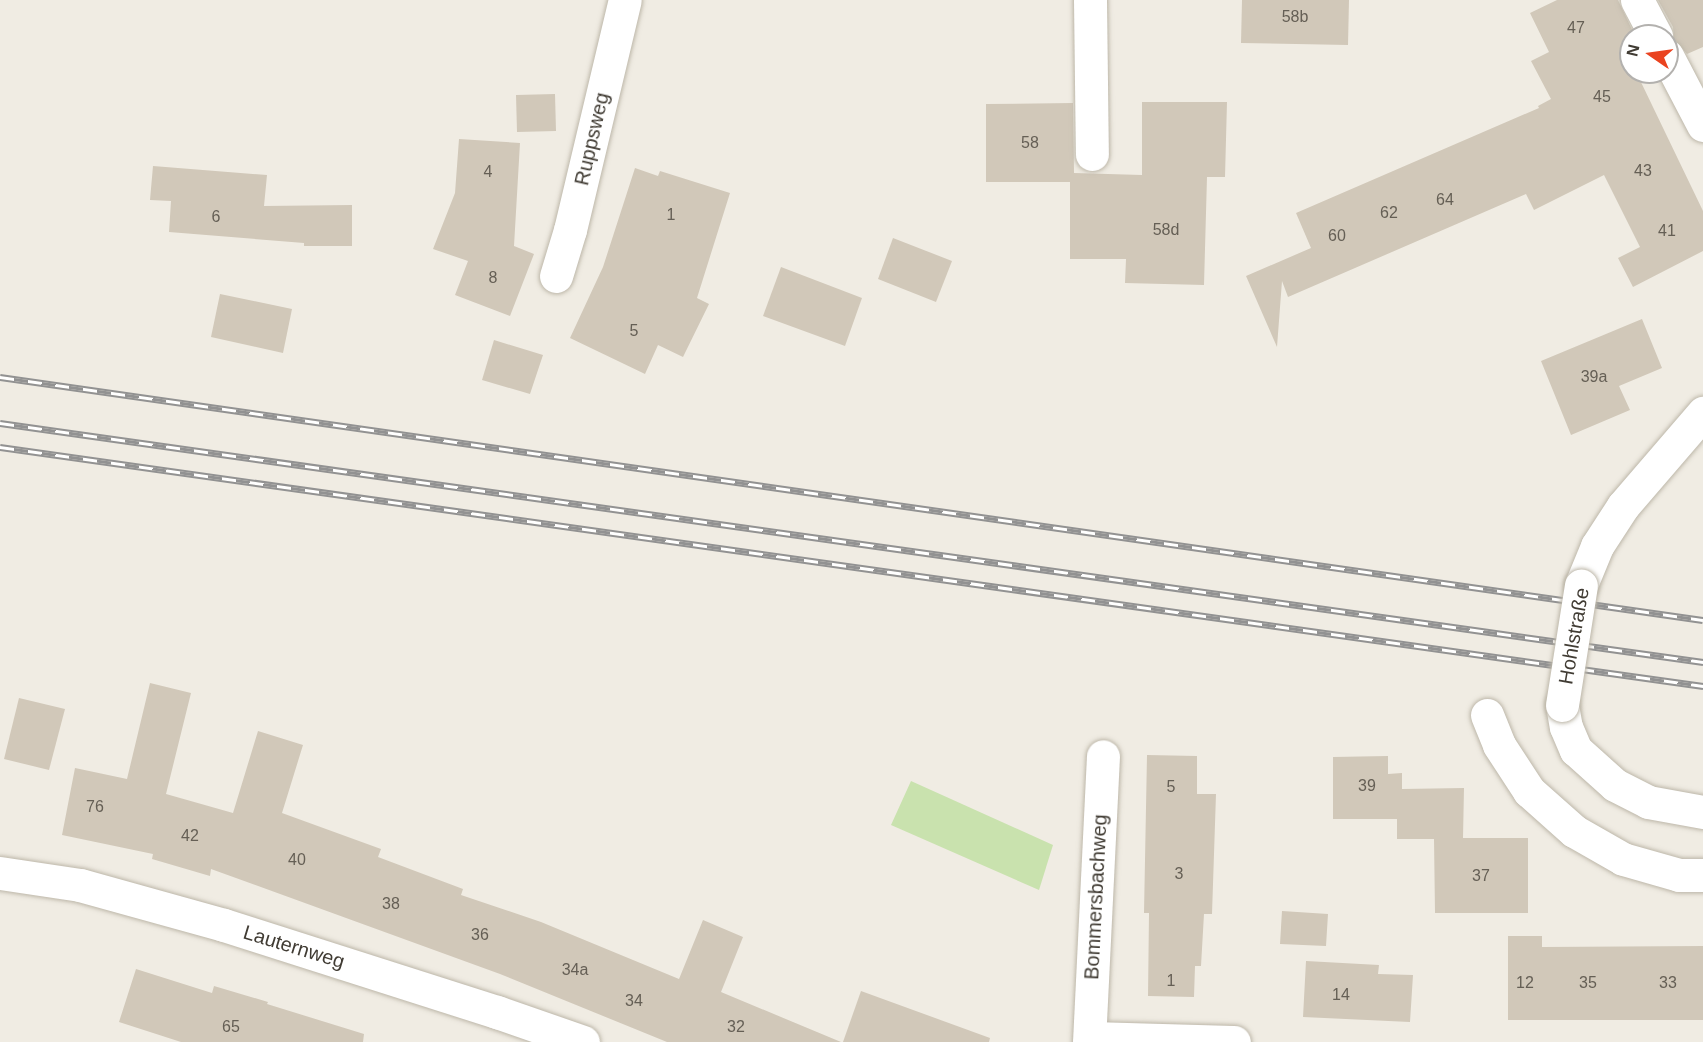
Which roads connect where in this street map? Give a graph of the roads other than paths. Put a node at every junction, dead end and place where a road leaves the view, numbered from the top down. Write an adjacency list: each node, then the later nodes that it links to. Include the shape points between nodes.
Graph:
1 (625, 0): 8 (street, Ruppsweg, via 570,230)
2 (1090, 0): 7 (street)
3 (1637, 0): 4 (street)
4 (1650, 24)
5 (1679, 79): 6 (street)
6 (1703, 125)
7 (1092, 154)
8 (555, 276)
9 (1703, 413): 12 (street, Hohlstraße, bridge, via 1623,506 1597,546 1581,585 1562,705 1576,750 1615,785 1648,802)
10 (1487, 715): 14 (street, via 1499,745 1529,791 1574,831 1623,859 1679,875)
11 (1103, 756): 15 (street, Bommersbachweg)
12 (1703, 812)
13 (0, 873): 16 (street, Lauternweg, via 80,885 224,925)
14 (1703, 875)
15 (1090, 1040): 17 (street)
16 (583, 1042)
17 (1234, 1042)

